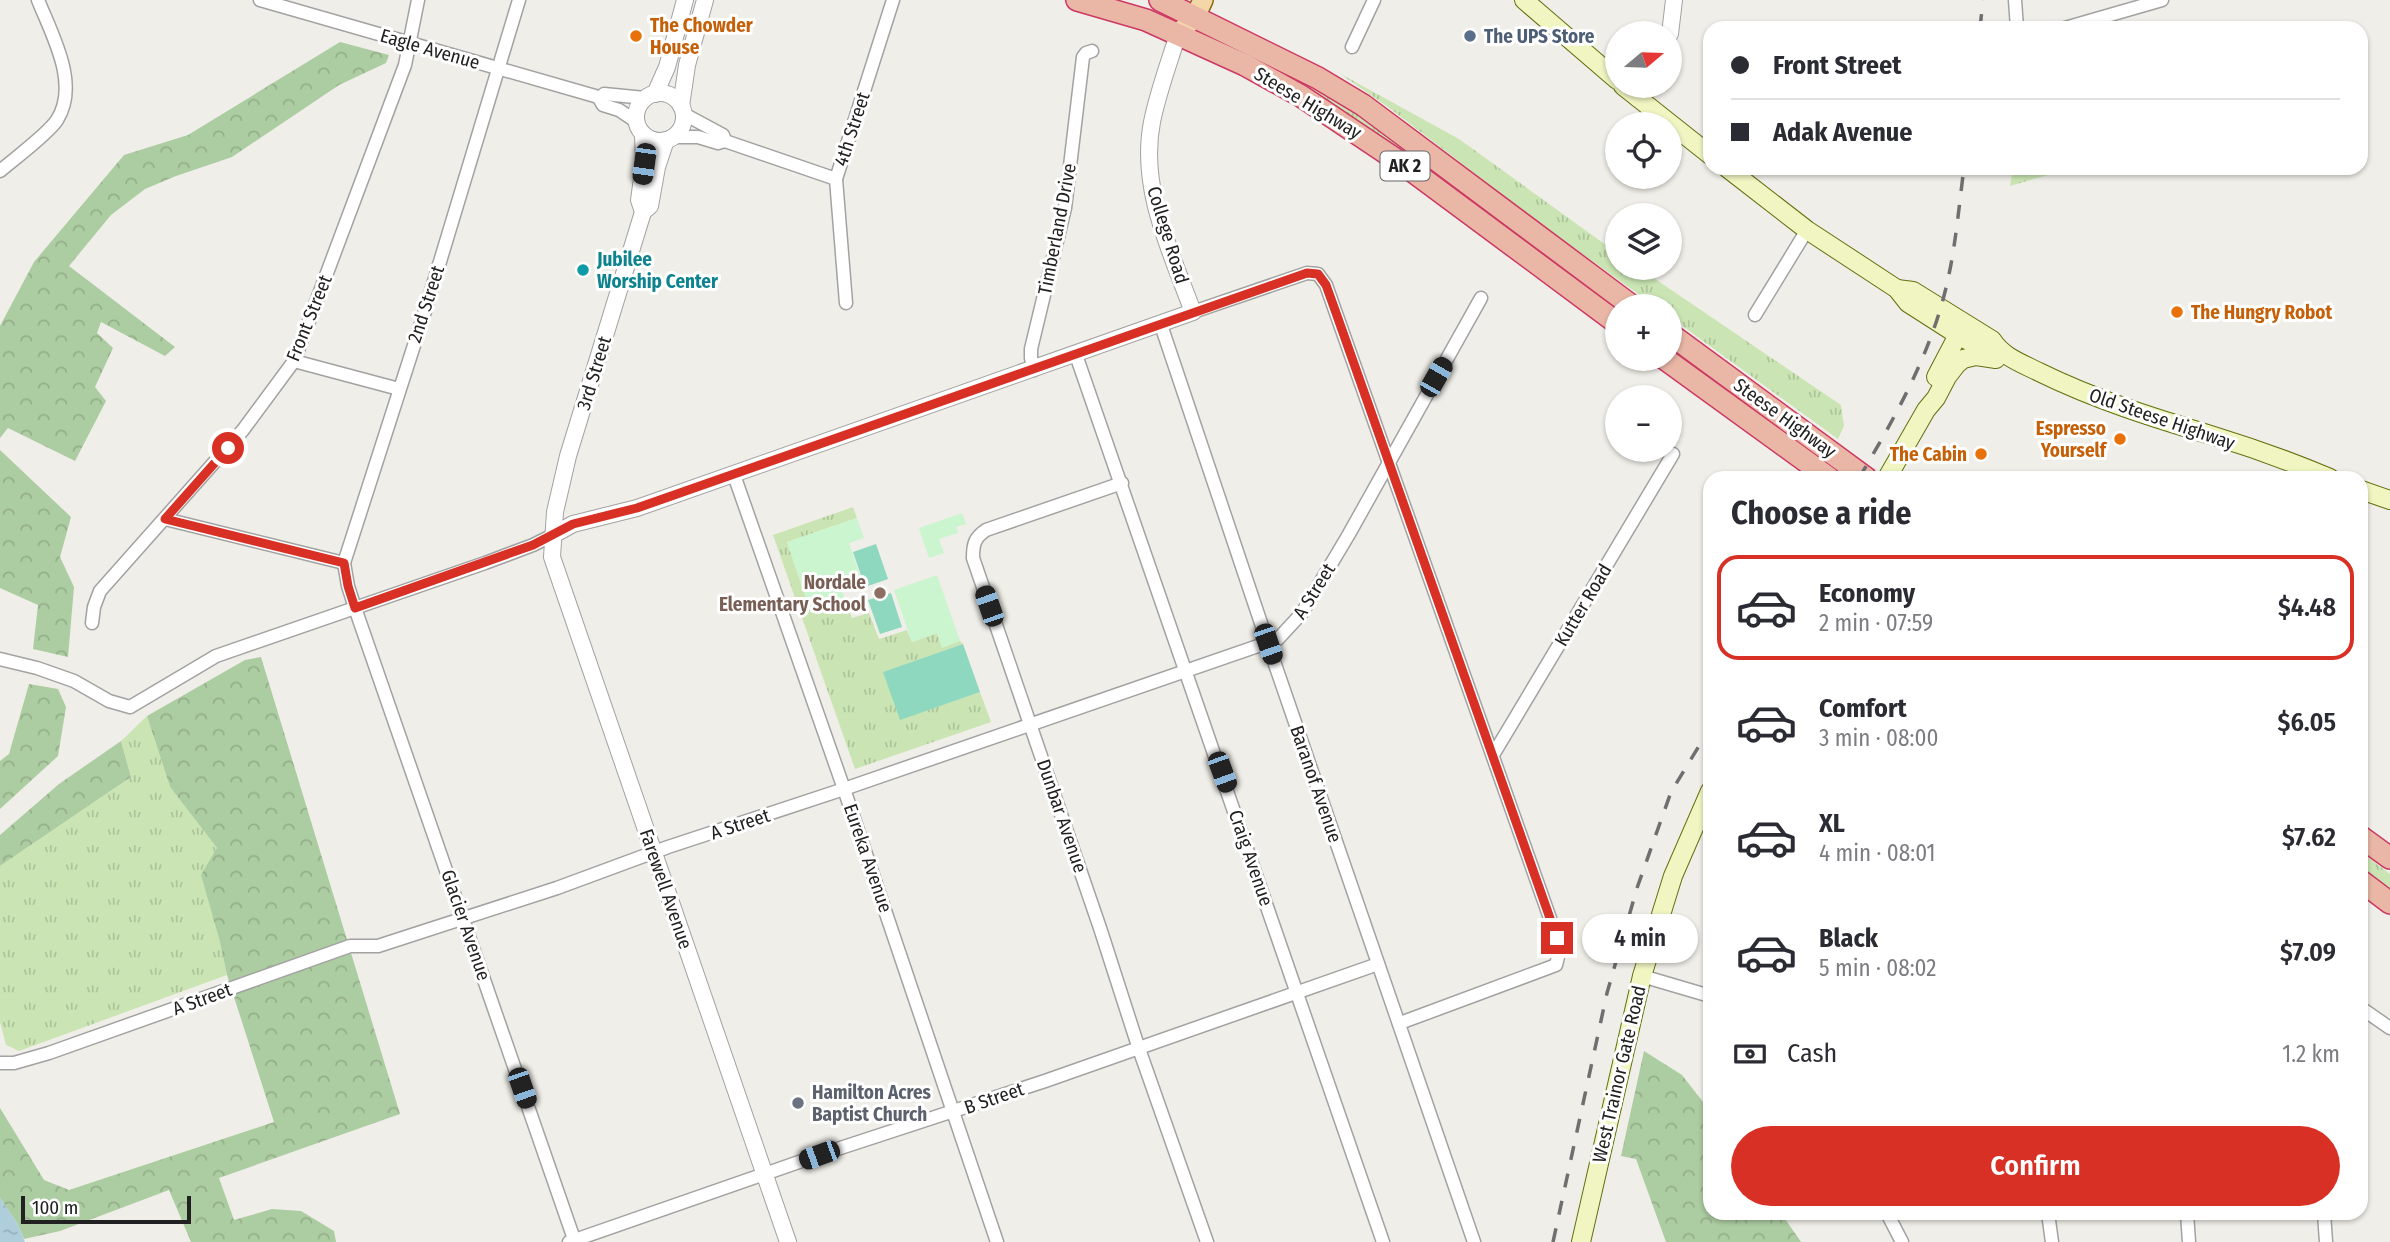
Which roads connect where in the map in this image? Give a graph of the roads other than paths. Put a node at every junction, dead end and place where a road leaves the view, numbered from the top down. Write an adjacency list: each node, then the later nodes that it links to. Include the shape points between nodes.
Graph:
1 (38, 0): 32 (street, via 64,73 66,99 57,121)
2 (260, 0): 19 (street, Eagle Avenue)
3 (418, 0): 19 (street, Front Street)
4 (519, 0): 22 (street, 2nd Street)
5 (685, 0): 24 (street, via 667,67)
6 (705, 0): 27 (street, via 687,65)
7 (893, 0): 34 (street, 4th Street)
8 (1077, 0): 18 (highway, Steese Highway / AK 2)
9 (1374, 0): 20 (street)
10 (1524, 0): 23 (main road)
11 (1674, 0): 15 (street)
12 (2015, 0): 16 (street)
13 (2162, 0): 17 (street)
14 (1183, 5): 18 (main road, College Road); 38 (highway, Steese Highway / AK 2, via 1363,106)
15 (1672, 21)
16 (2016, 21)
17 (2089, 21)
18 (1178, 34): 41 (street, College Road, via 1152,124 1150,175 1156,208); 42 (highway, Steese Highway / AK 2, via 1245,65 1333,116)
19 (409, 42): 22 (street, Eagle Avenue); 49 (street, Front Street, via 405,65)
20 (1352, 47)
21 (1091, 51): 50 (street, Timberland Drive, via 1083,58 1065,208 1031,349)
22 (499, 69): 25 (street, Eagle Avenue); 52 (street, 2nd Street)
23 (1605, 70)
24 (650, 96): 25 (street, Eagle Avenue, via 604,94); 27 (street, via 667,95 678,101); 28 (street, via 638,109)
25 (599, 98): 28 (street, Eagle Avenue)
26 (1644, 98): 31 (main road)
27 (682, 110): 29 (street, via 681,127); 30 (street, via 723,135)
28 (640, 128): 29 (street, via 650,139); 35 (street, 3rd Street, via 644,164 639,200)
29 (669, 139): 30 (street); 35 (street, 3rd Street, via 657,167 650,206)
30 (725, 141): 34 (street)
31 (1703, 149)
32 (0, 171)
33 (1736, 175): 36 (main road, Old Steese Highway)
34 (836, 179): 40 (street, 4th Street)
35 (643, 212): 65 (street, 3rd Street, via 568,456)
36 (1807, 230): 37 (main road, Old Steese Highway); 43 (street)
37 (1897, 289): 45 (main road, Old Steese Highway, via 1908,303); 47 (main road, Old Steese Highway, via 1913,291)
38 (1616, 294)
39 (1481, 299): 54 (street, A Street)
40 (846, 303)
41 (1194, 312): 44 (street); 54 (street, via 1307,273 1318,274 1326,285)
42 (1605, 314)
43 (1755, 315)
44 (1161, 325): 48 (street); 69 (street, Baranof Avenue)
45 (1958, 335): 47 (main road, via 1968,334); 53 (main road, via 1928,393)
46 (1682, 343): 57 (highway, Steese Highway)
47 (1999, 349): 53 (main road, via 1996,359 1976,356 1957,363); 59 (main road, Old Steese Highway, via 2124,409)
48 (1076, 355): 50 (street); 61 (street, Craig Avenue)
49 (294, 361): 52 (street); 64 (street, Front Street, via 243,430)
50 (1034, 370): 60 (street)
51 (1682, 371): 56 (highway, Steese Highway)
52 (399, 389): 66 (street, 2nd Street)
53 (1926, 410): 58 (main road)
54 (1389, 461): 69 (street, A Street, via 1302,613); 73 (street)
55 (1668, 462): 73 (street, Kutter Road)
56 (1819, 471)
57 (1856, 471)
58 (1892, 471)
59 (2309, 471)
60 (734, 475): 65 (street, via 573,524); 74 (street, Eureka Avenue)
61 (1122, 483): 71 (street, Craig Avenue); 72 (street, Dunbar Avenue, via 986,530 973,544 973,558)
62 (2368, 492): 63 (main road)
63 (2390, 500)
64 (165, 519): 66 (street); 68 (street, Front Street, via 100,591)
65 (553, 535): 67 (street); 77 (street, Farewell Avenue, via 552,557)
66 (344, 563): 67 (street, 2nd Street)
67 (355, 608): 70 (street, via 216,656 130,708 74,681); 81 (street, Glacier Avenue)
68 (92, 623)
69 (1268, 644): 71 (street, A Street); 82 (street, Baranof Avenue)
70 (0, 659)
71 (1186, 671): 72 (street, A Street); 84 (street, Craig Avenue)
72 (1030, 724): 74 (street, A Street); 89 (street, Dunbar Avenue)
73 (1493, 755): 87 (street, via 1557,938 1556,965)
74 (844, 789): 77 (street, A Street); 91 (street, Eureka Avenue)
75 (1703, 807): 83 (main road, West Trainor Gate Road, via 1673,876)
76 (2368, 842): 78 (highway)
77 (654, 853): 81 (street, A Street); 92 (street, Farewell Avenue)
78 (2390, 858)
79 (2368, 886): 80 (highway)
80 (2390, 903)
81 (464, 918): 90 (street, A Street, via 378,946 350,946 48,1053); 97 (street, Glacier Avenue)
82 (1378, 964): 84 (street, B Street); 87 (street, Baranof Avenue)
83 (1642, 976): 85 (street); 103 (main road, West Trainor Gate Road)
84 (1297, 991): 89 (street, B Street); 101 (street, Craig Avenue)
85 (1703, 994)
86 (2368, 1013): 88 (street)
87 (1400, 1023): 102 (street, Baranof Avenue)
88 (2390, 1028)
89 (1139, 1046): 91 (street, B Street); 100 (street, Dunbar Avenue)
90 (0, 1063)
91 (954, 1112): 92 (street, B Street); 99 (street, Eureka Avenue)
92 (764, 1174): 97 (street, B Street); 98 (street, Farewell Avenue)
93 (1891, 1220): 104 (street)
94 (2049, 1220): 105 (street)
95 (2187, 1220): 106 (street)
96 (2324, 1220): 107 (street)
97 (572, 1241)
98 (788, 1242)
99 (997, 1242)
100 (1207, 1242)
101 (1384, 1242)
102 (1474, 1242)
103 (1581, 1242)
104 (1902, 1242)
105 (2052, 1242)
106 (2189, 1242)
107 (2326, 1242)

